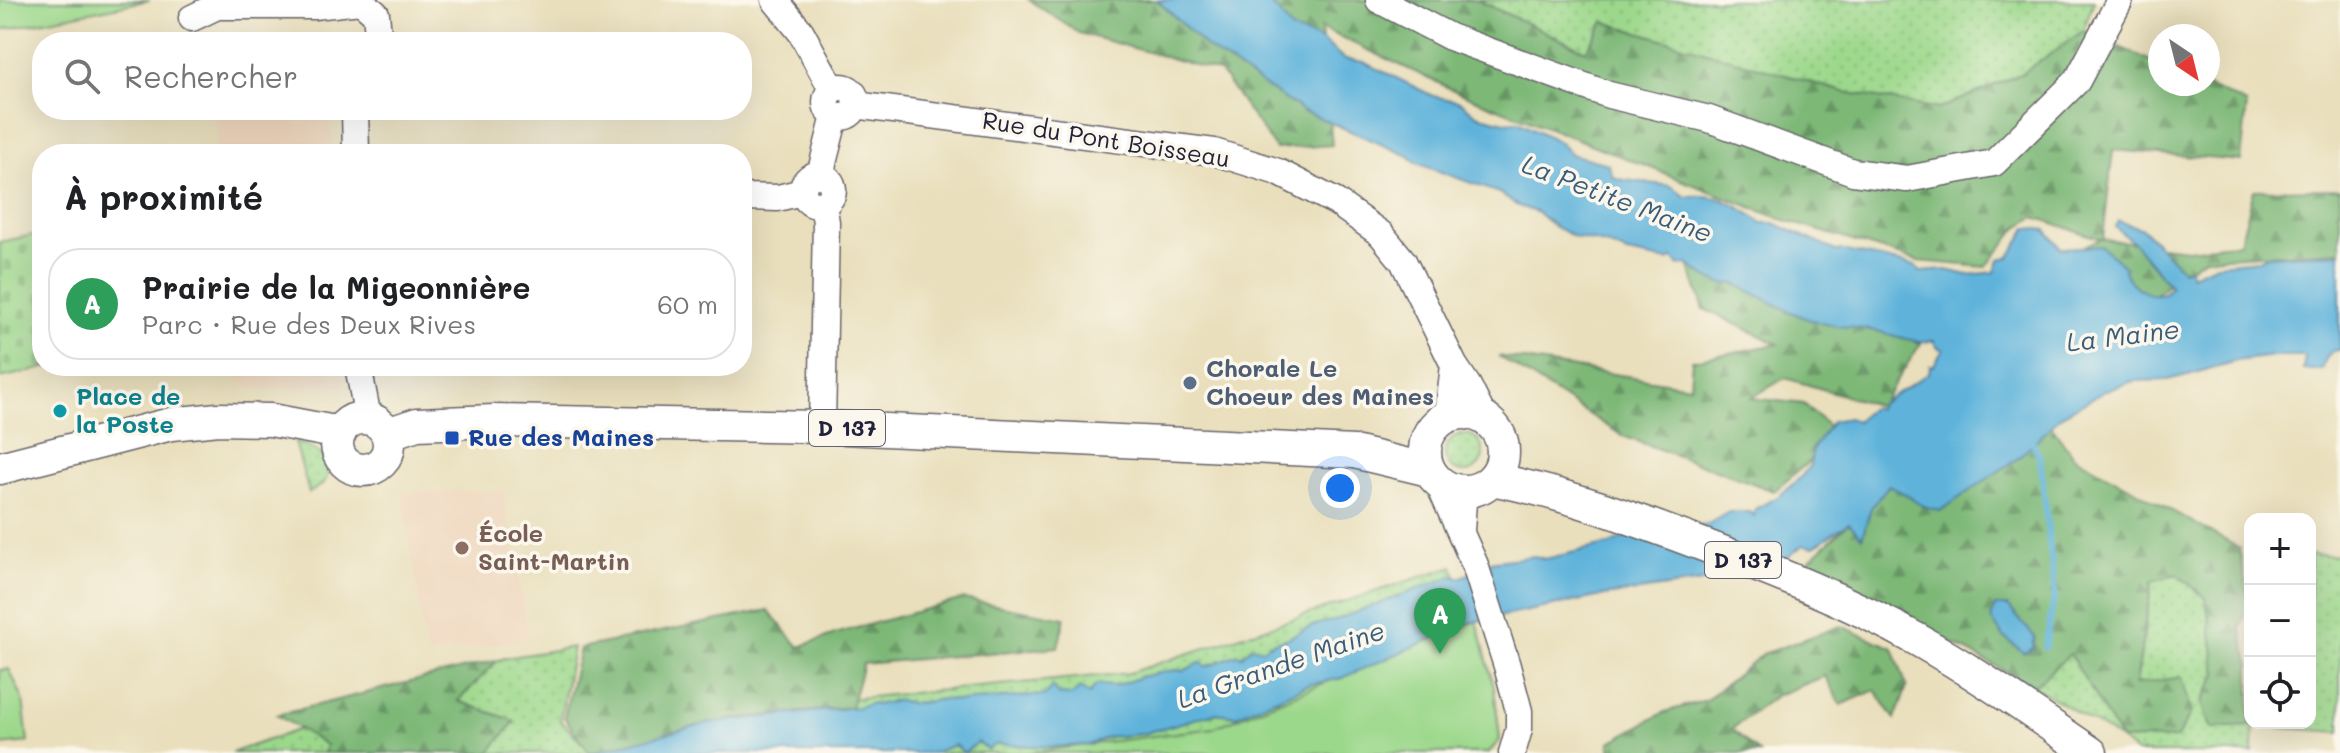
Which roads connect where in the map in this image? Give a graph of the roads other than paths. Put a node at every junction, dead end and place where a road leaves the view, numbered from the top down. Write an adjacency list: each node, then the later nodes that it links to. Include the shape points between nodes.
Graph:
1 (361, 0): 5 (street, via 314,6 217,6); 6 (street, via 376,14)
2 (775, 0): 7 (street, via 796,24 832,89 849,89 854,96)
3 (1379, 0): 4 (street, via 1450,37 1609,95 1709,119 1853,172 1907,179 1994,163 2077,81)
4 (2120, 0)
5 (192, 18)
6 (378, 32)
7 (845, 110): 10 (street); 12 (street, Rue du Pont Boisseau, via 1214,152 1278,172 1336,202 1381,234 1403,261)
8 (355, 120): 9 (street)
9 (356, 144)
10 (815, 191): 11 (street); 16 (street, via 826,222)
11 (752, 197)
12 (1454, 365): 14 (street, Rue du Pont Boisseau); 17 (street)
13 (361, 376): 15 (street)
14 (1485, 420): 17 (main road, via 1455,414); 21 (main road, via 1499,436)
15 (378, 426): 16 (main road, D 137, via 494,421); 18 (main road, via 351,421); 18 (main road, via 389,443 384,459 370,469 347,464 341,457)
16 (822, 427): 19 (main road, D 137)
17 (1438, 427): 19 (main road, D 137); 22 (main road, via 1425,445)
18 (340, 433): 20 (main road, via 271,420 199,420)
19 (1354, 452): 22 (main road, D 137)
20 (0, 468)
21 (1488, 475): 22 (main road, via 1460,491); 23 (street, via 1463,502); 25 (main road, D 137, via 1623,514 1861,611 1984,681)
22 (1434, 476): 23 (street)
23 (1461, 530): 24 (street, via 1496,626 1519,711)
24 (1512, 753)
25 (2091, 753)

